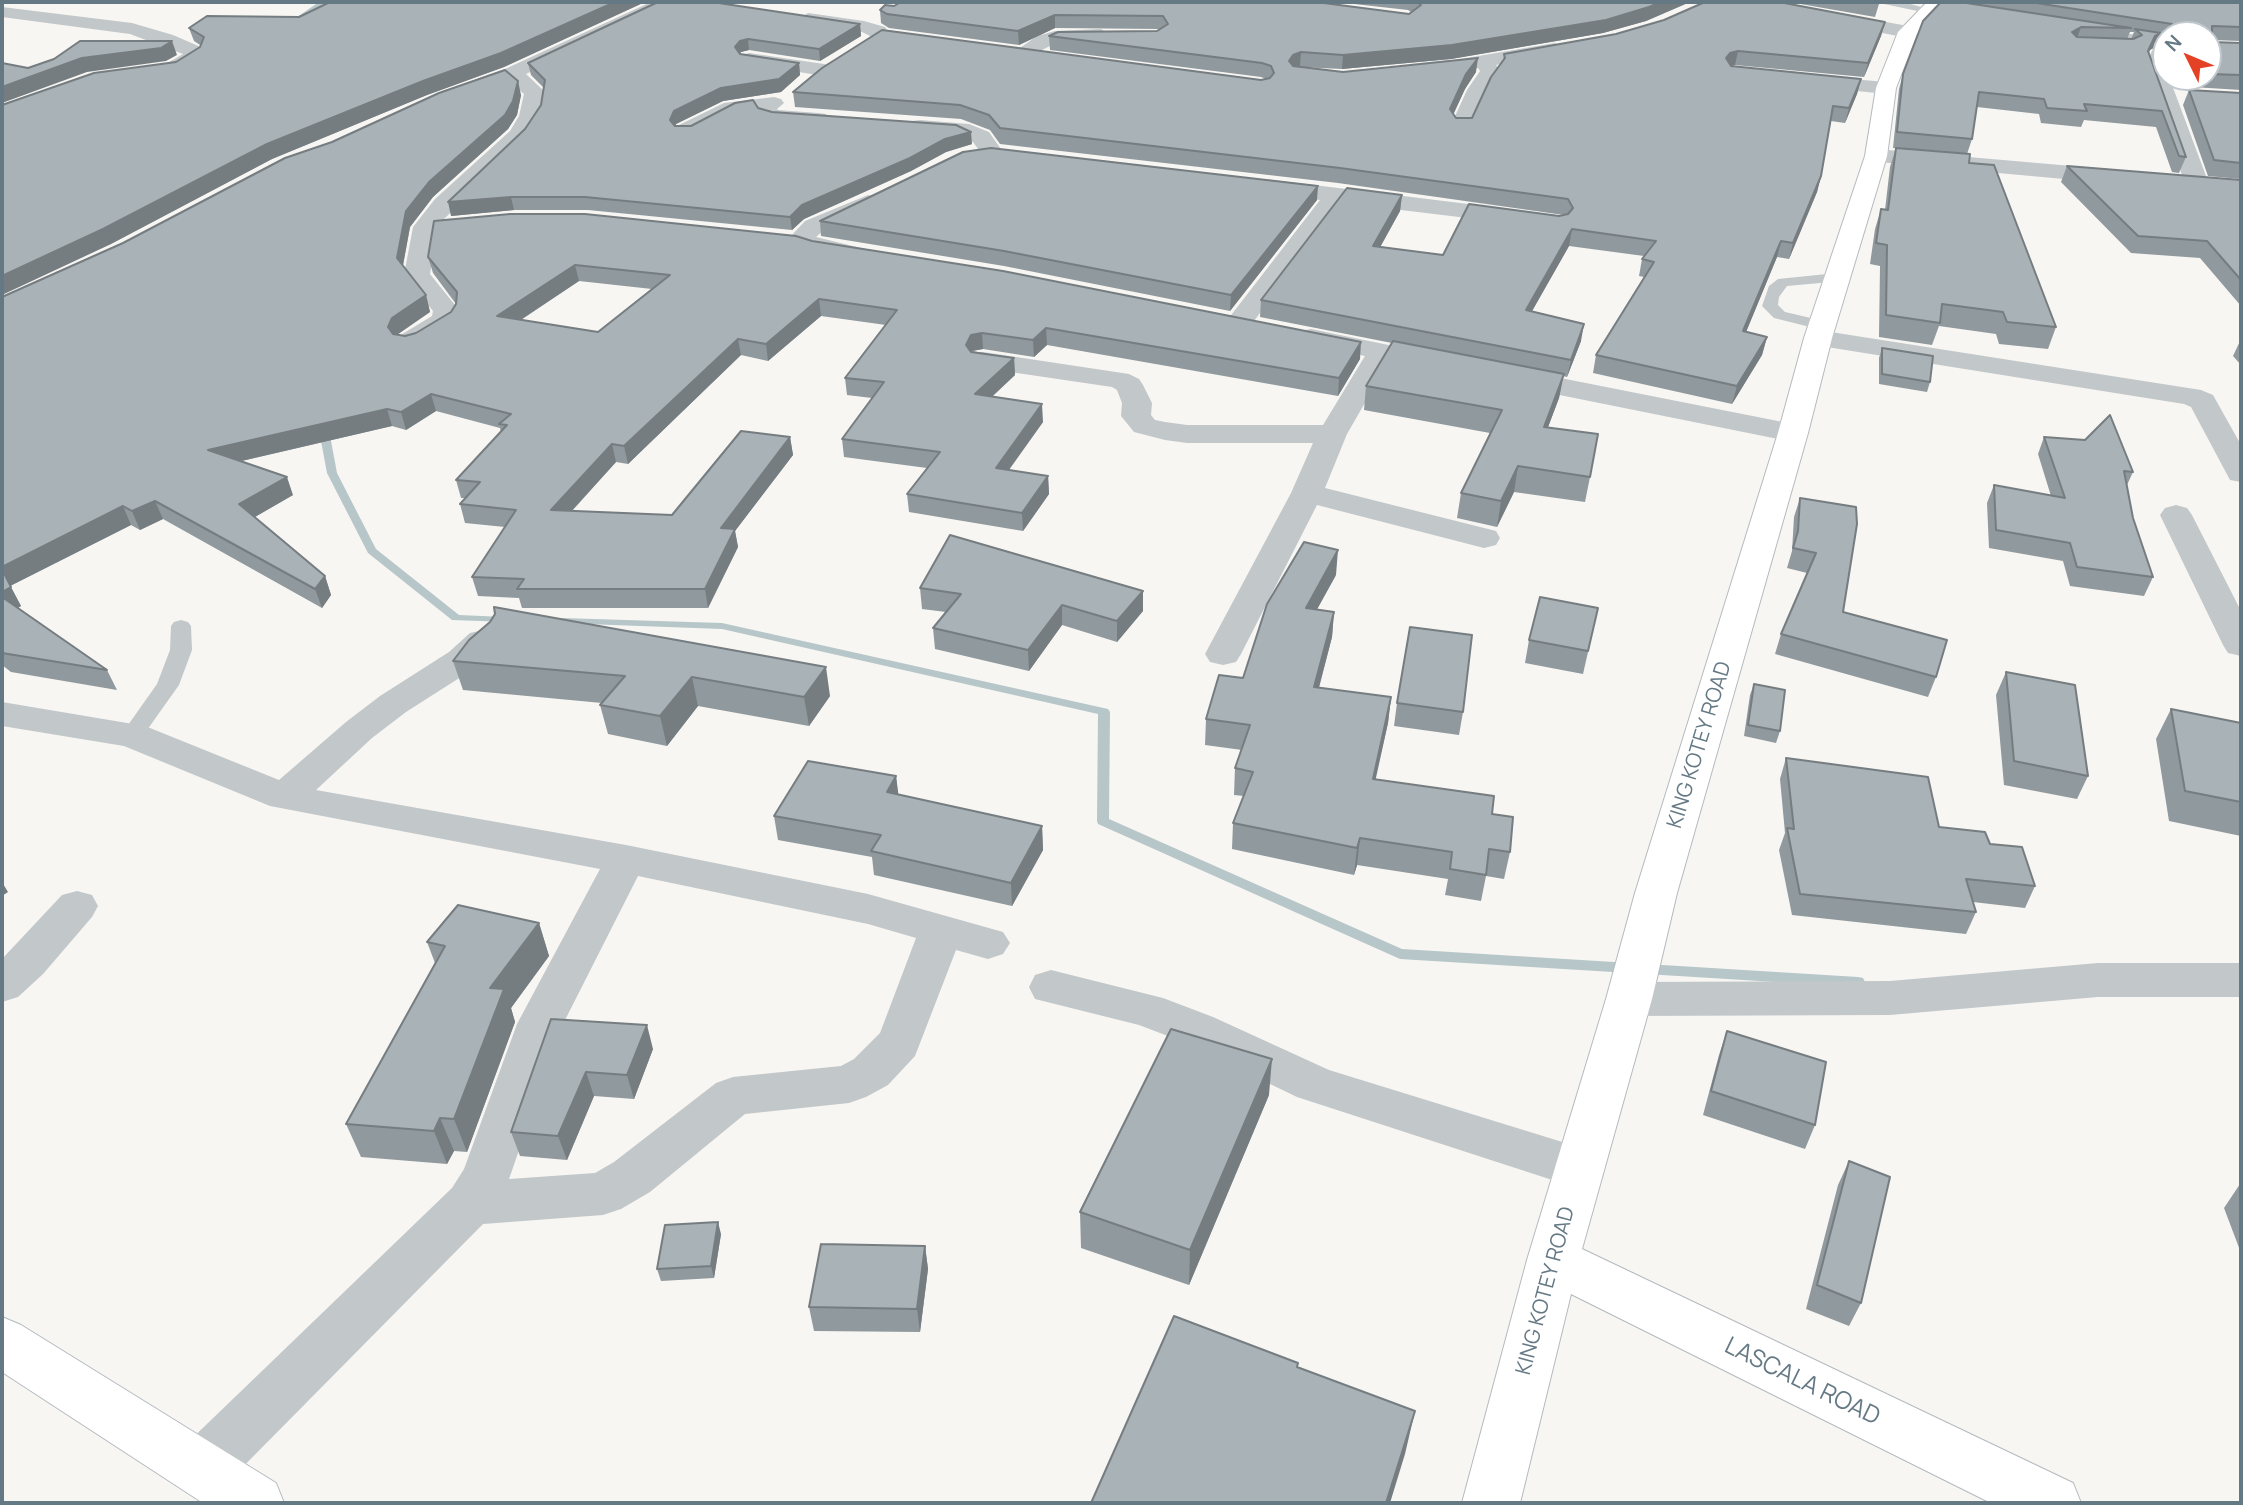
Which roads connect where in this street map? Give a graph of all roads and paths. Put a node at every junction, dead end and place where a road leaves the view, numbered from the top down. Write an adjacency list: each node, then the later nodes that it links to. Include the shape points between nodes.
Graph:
1 (665, 2): 17 (street)
2 (1748, 2): 4 (street)
3 (1888, 2): 4 (lane)
4 (1930, 12): 21 (street, KING KOTEY ROAD)
5 (3, 13): 19 (street, via 132,29 196,52 172,69)
6 (786, 16): 8 (street, via 864,27)
7 (2090, 30): 12 (lane, via 2166,43)
8 (880, 35): 10 (street); 16 (street)
9 (1119, 35): 13 (street, via 1055,37 1013,54)
10 (943, 44)
11 (1574, 46): 15 (street)
12 (2113, 48)
13 (1046, 58)
14 (749, 59): 16 (street)
15 (1483, 62): 18 (street); 29 (street, via 1491,71)
16 (824, 71): 26 (street, via 788,100)
17 (512, 73): 25 (street); 40 (street, via 535,92 530,116 517,135)
18 (1409, 73)
19 (136, 74)
20 (1790, 79): 21 (street)
21 (1886, 88): 32 (street, KING KOTEY ROAD)
22 (2164, 91): 23 (street)
23 (2165, 95): 24 (street); 34 (street, via 2208,185)
24 (2190, 97)
25 (435, 101)
26 (764, 104): 27 (street, via 774,116); 30 (street, via 731,107)
27 (846, 121)
28 (898, 124): 31 (street, via 961,129 1005,154)
29 (1462, 125)
30 (685, 131)
31 (964, 156)
32 (1876, 156): 33 (street); 42 (street, KING KOTEY ROAD)
33 (2144, 179)
34 (2171, 181)
35 (1242, 184): 36 (street)
36 (1338, 193): 39 (street); 43 (street, via 1225,320)
37 (885, 194): 41 (street, via 814,226 793,241)
38 (514, 220): 40 (street)
39 (1542, 221)
40 (425, 226): 46 (street, via 417,275 446,310 445,320)
41 (882, 258)
42 (1837, 278): 44 (street, KING KOTEY ROAD); 44 (lane, via 1783,282 1772,297 1770,306 1780,315)
43 (1264, 328)
44 (1820, 332): 51 (street, KING KOTEY ROAD); 53 (street, via 2190,396 2203,401)
45 (1290, 333): 47 (street)
46 (409, 342)
47 (1381, 352): 49 (street); 52 (street)
48 (983, 360): 52 (street, via 1119,380 1129,385 1137,403 1136,416 1145,426 1165,431)
49 (1461, 367)
50 (1487, 372): 51 (street)
51 (1793, 433): 71 (street, KING KOTEY ROAD)
52 (1332, 435): 54 (street)
53 (2241, 473)
54 (1307, 493): 56 (street); 60 (street)
55 (2176, 515): 59 (street)
56 (1484, 538)
57 (181, 626): 62 (lane, via 181,650 168,685)
58 (483, 641): 63 (street, via 359,730)
59 (2241, 645)
60 (1223, 654)
61 (2, 714): 62 (street)
62 (132, 735): 63 (street)
63 (284, 797): 64 (street)
64 (626, 859): 66 (street, via 868,909); 73 (street, via 540,1024 486,1175)
65 (77, 906): 69 (street)
66 (941, 930): 67 (street); 73 (street, via 899,1043 870,1072 849,1084 733,1096 603,1195)
67 (988, 943)
68 (2241, 980): 71 (street, via 2098,979 1890,998)
69 (2, 985)
70 (1051, 987): 72 (street, via 1147,1010 1314,1084)
71 (1631, 988): 72 (street, KING KOTEY ROAD)
72 (1580, 1168): 74 (street, KING KOTEY ROAD)
73 (470, 1203): 76 (street)
74 (1553, 1260): 78 (street, KING KOTEY ROAD); 79 (street, LASCALA ROAD)
75 (2, 1342): 76 (street)
76 (201, 1469): 77 (street)
77 (255, 1503)
78 (1491, 1503)
79 (2052, 1503)

